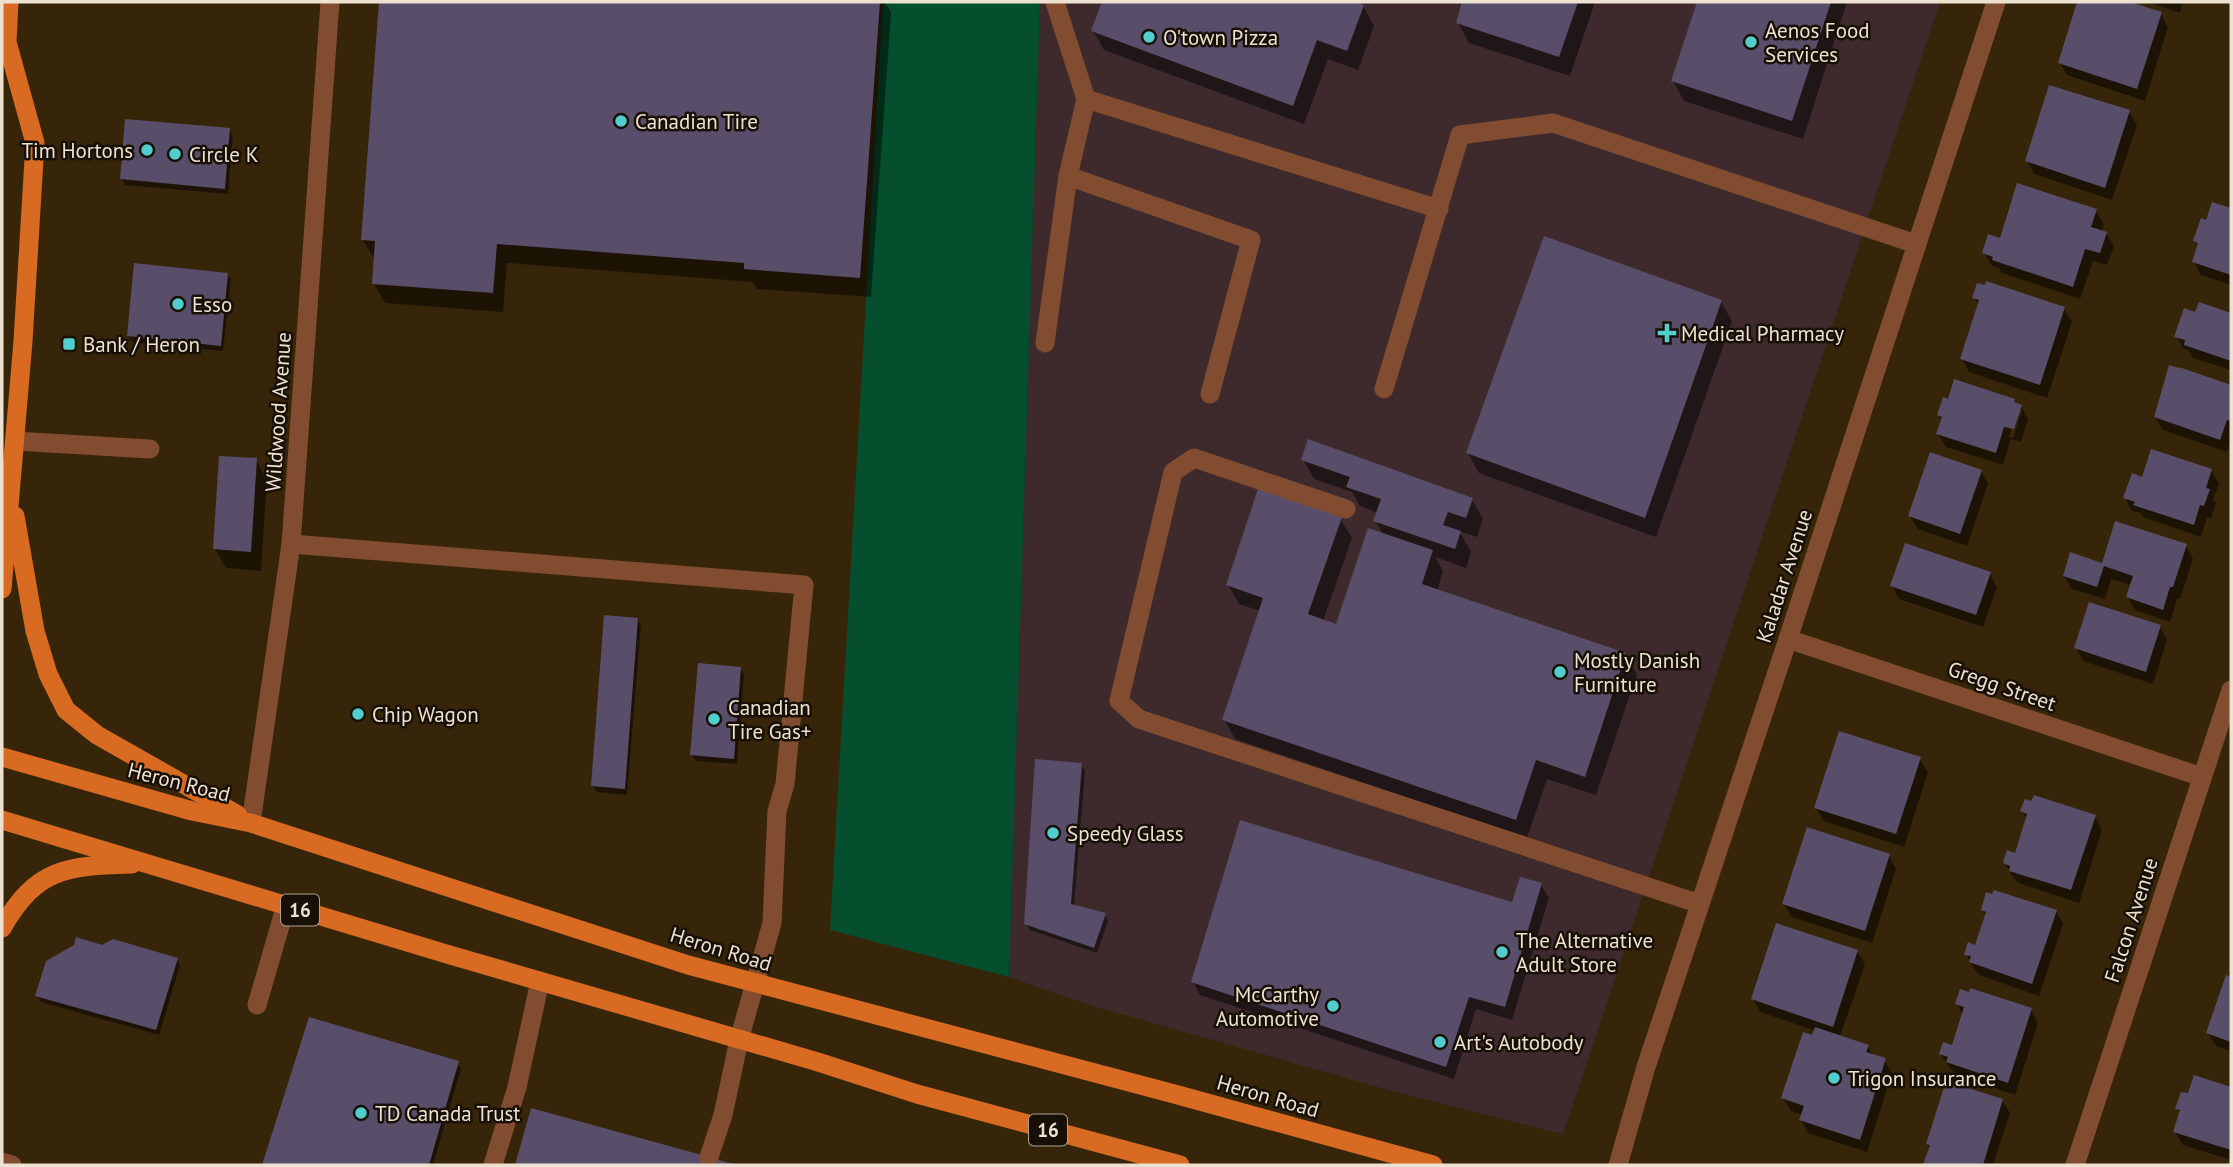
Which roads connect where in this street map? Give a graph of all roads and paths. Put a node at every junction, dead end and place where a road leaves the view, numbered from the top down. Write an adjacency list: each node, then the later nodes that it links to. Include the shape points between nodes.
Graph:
1 (9, 2): 5 (main road)
2 (330, 2): 17 (street, Wildwood Avenue)
3 (1055, 2): 6 (street)
4 (1996, 2): 9 (street, Kaladar Avenue)
5 (4, 47): 13 (main road, via 35,143)
6 (1086, 99): 7 (street); 8 (street)
7 (1068, 176): 10 (street); 12 (street, via 1251,240)
8 (1439, 209): 9 (street, via 1461,135 1553,123); 11 (street)
9 (1916, 244): 19 (street, Kaladar Avenue)
10 (1045, 343)
11 (1384, 389)
12 (1210, 394)
13 (15, 441): 14 (street); 15 (main road)
14 (150, 449)
15 (11, 490): 18 (main road); 24 (main road, via 35,631 48,674 66,710 97,735)
16 (1346, 509): 26 (street, via 1194,457 1173,472 1119,701 1139,719)
17 (291, 544): 24 (street, Wildwood Avenue); 30 (street, via 804,585 785,784 777,811 772,923)
18 (2, 589)
19 (1788, 639): 22 (street, Gregg Street); 26 (street, Kaladar Avenue)
20 (2231, 690): 22 (street, Falcon Avenue)
21 (2, 757): 24 (main road, Heron Road, via 192,811)
22 (2202, 778): 40 (street, Falcon Avenue)
23 (2, 820): 25 (main road, 16)
24 (251, 823): 30 (main road, Heron Road)
25 (150, 864): 27 (main road, 16); 28 (main road, via 83,866 54,874 23,897)
26 (1700, 904): 39 (street, Kaladar Avenue)
27 (286, 905): 29 (main road, 16); 31 (street)
28 (2, 928)
29 (540, 981): 32 (main road, 16); 36 (street, via 517,1087)
30 (755, 984): 32 (street); 38 (main road, Heron Road)
31 (257, 1005)
32 (739, 1040): 33 (street); 37 (main road, 16)
33 (709, 1157)
34 (2, 1162): 35 (street)
35 (12, 1165)
36 (493, 1165)
37 (1180, 1165)
38 (1433, 1165)
39 (1618, 1165)
40 (2074, 1165)

